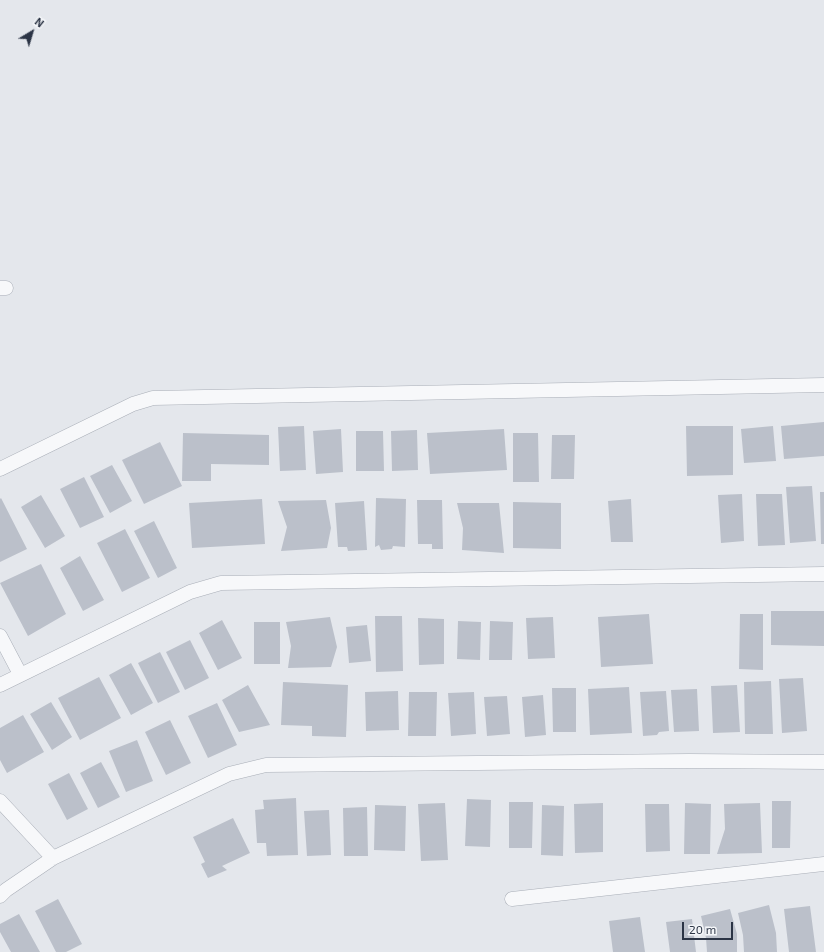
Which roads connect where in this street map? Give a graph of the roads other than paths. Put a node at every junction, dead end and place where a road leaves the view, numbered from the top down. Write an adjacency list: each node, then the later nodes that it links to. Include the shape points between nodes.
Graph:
1 (824, 385): 2 (street, via 154,398 133,404)
2 (0, 469)
3 (824, 574): 5 (street, via 221,583 190,592)
4 (0, 636): 5 (street)
5 (20, 674): 6 (street)
6 (0, 685)
7 (824, 762): 9 (street, via 266,765 229,774)
8 (0, 801): 9 (street)
9 (53, 858): 11 (street)
10 (824, 864): 12 (street)
11 (0, 896)
12 (512, 899)

